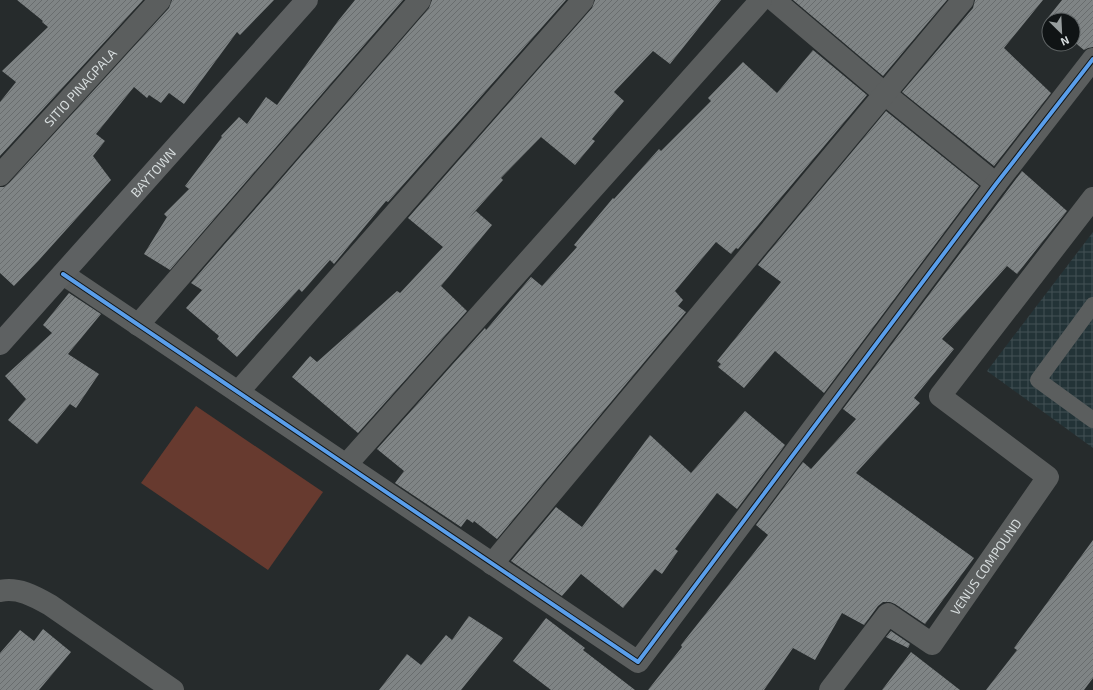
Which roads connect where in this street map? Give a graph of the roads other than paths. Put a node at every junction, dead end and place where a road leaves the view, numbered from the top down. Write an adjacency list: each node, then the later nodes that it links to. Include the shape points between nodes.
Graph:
1 (160, 0): 10 (street, SITIO PINAGPALA)
2 (307, 0): 13 (main road, BAYTOWN)
3 (420, 0): 15 (street)
4 (583, 0): 17 (street)
5 (761, 0): 19 (street)
6 (774, 0): 9 (street)
7 (963, 0): 9 (street)
8 (1093, 59): 11 (street)
9 (885, 94): 11 (street); 20 (street)
10 (0, 175)
11 (996, 184): 20 (street, via 638,662)
12 (1093, 198): 23 (street, VENUS COMPOUND, via 940,396 1048,477 932,644 888,614)
13 (63, 274): 15 (street); 16 (main road, BAYTOWN)
14 (1093, 304): 18 (lane, via 1038,380)
15 (138, 325): 17 (street)
16 (0, 344)
17 (238, 392): 19 (street)
18 (1093, 420)
19 (346, 465): 20 (street)
20 (492, 564)
21 (3, 590): 22 (street, via 29,593 50,604 82,625)
22 (161, 687)
23 (830, 690)

